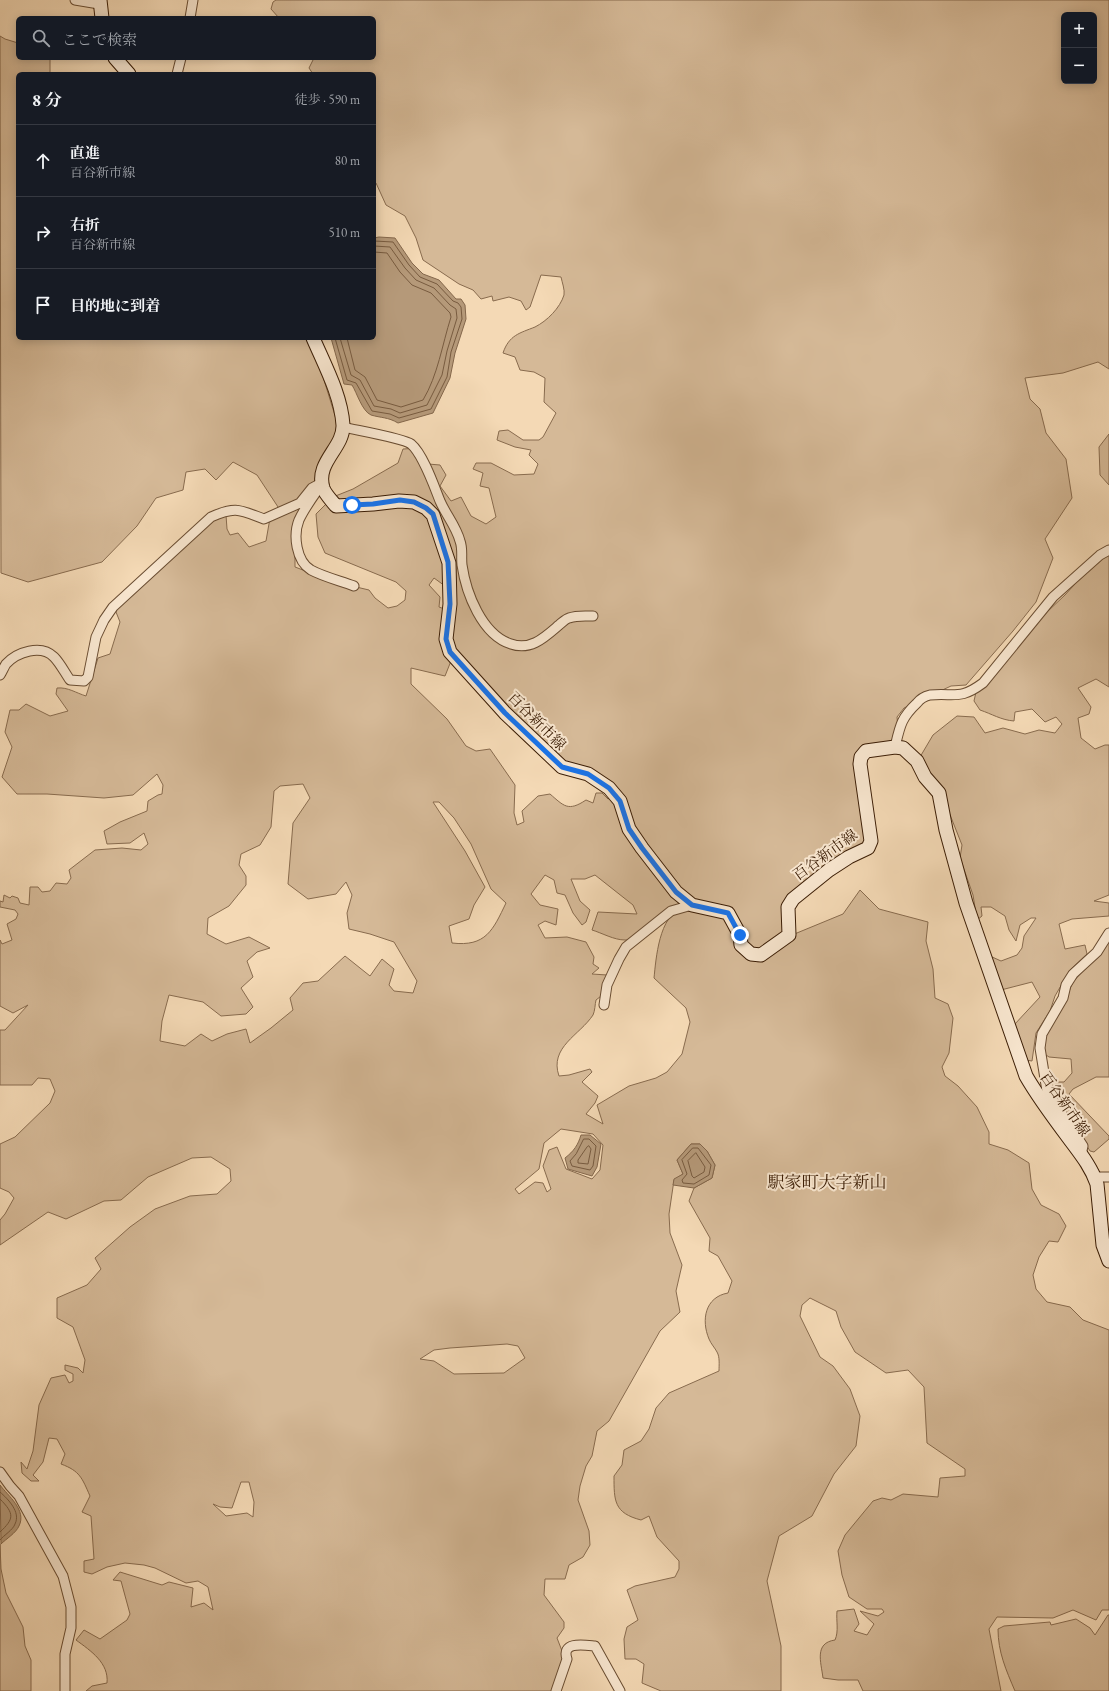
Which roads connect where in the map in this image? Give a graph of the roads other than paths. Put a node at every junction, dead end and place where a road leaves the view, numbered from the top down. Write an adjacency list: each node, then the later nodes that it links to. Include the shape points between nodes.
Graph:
1 (75, 0): 3 (street)
2 (193, 0): 5 (street)
3 (100, 2): 4 (main road)
4 (102, 16)
5 (190, 16)
6 (117, 60): 8 (main road)
7 (180, 60): 9 (street)
8 (127, 72)
9 (178, 72)
10 (314, 340): 11 (main road, via 340,402)
11 (343, 427): 12 (main road, via 340,439 326,460); 15 (street, via 410,444 418,455 461,542 462,565 469,592 480,618 490,630 512,645 528,646 541,640 568,618)
12 (323, 482): 14 (street, via 299,520 296,529 298,553 311,570); 16 (street, via 312,488 300,503 264,519 246,511 235,510 211,517 113,607 96,637 88,677 84,681 70,680 54,657 44,651 35,650 24,652 14,658 6,664); 18 (main road, 百谷新市線, via 324,489 336,506 400,500 414,502 433,514 448,562 450,604 446,639 450,652 505,713 562,767 588,774 609,788 620,801 629,829 642,848 676,892)
13 (1109, 550): 17 (street, via 1053,597 983,682 970,692 954,696 928,695 919,700 906,713)
14 (354, 586)
15 (593, 616)
16 (0, 675)
17 (895, 747): 18 (main road, 百谷新市線, via 866,751 861,757 871,841 868,848 829,870 793,899 788,907 789,935 761,955 751,954 741,945 740,935 728,913); 21 (main road, 百谷新市線, via 903,748 917,761 925,777 939,793 966,904 1026,1076 1036,1094)
18 (692, 905): 20 (street, via 671,911 626,947 608,985)
19 (1109, 933): 21 (street, via 1097,952 1073,974 1066,985 1063,998 1042,1034 1040,1048 1047,1091 1083,1146)
20 (604, 1005)
21 (1081, 1155): 23 (main road, 百谷新市線)
22 (1109, 1177): 23 (street)
23 (1095, 1178): 24 (main road, 百谷新市線, via 1103,1245)
24 (1109, 1261)
25 (0, 1472): 26 (street, via 19,1496 63,1576 71,1607 71,1628 65,1654)
26 (65, 1691)
27 (556, 1691): 28 (street, via 567,1659 566,1649 577,1645 595,1646)
28 (620, 1691)

